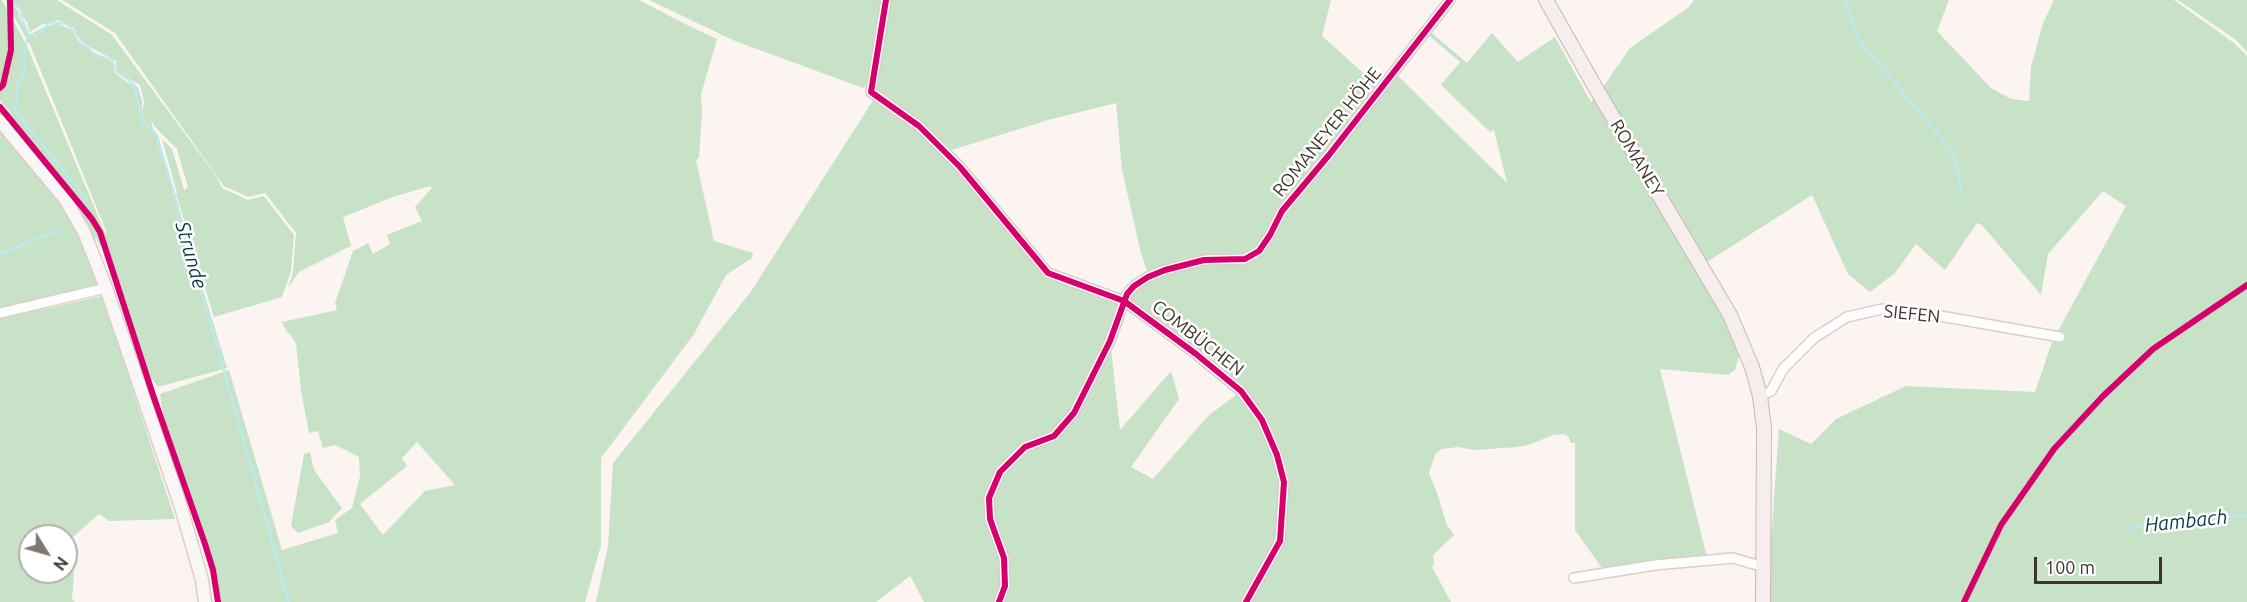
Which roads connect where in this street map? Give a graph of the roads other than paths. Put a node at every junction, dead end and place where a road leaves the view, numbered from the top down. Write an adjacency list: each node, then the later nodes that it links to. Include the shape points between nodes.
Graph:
1 (886, 0): 6 (street, COMBÜCHEN, via 871,92 919,126 960,167 1048,273)
2 (1450, 0): 6 (street, ROMANEYER HÖHE, via 1282,211 1259,251 1245,260 1204,260 1165,270 1134,286)
3 (1546, 0): 9 (main road, ROMANEY, via 1730,315)
4 (0, 121): 5 (main road, via 65,199 84,232)
5 (106, 288): 7 (street); 12 (main road, via 184,519)
6 (1124, 301): 13 (street, via 1110,341 1074,413 1054,436 1025,447 1000,472 990,498 990,519 1004,558 1005,586); 14 (street, COMBÜCHEN, via 1241,391 1262,420 1277,455 1284,482 1280,542)
7 (0, 313)
8 (2060, 338): 9 (street, SIEFEN, via 1882,309 1847,317 1814,338 1782,369 1771,391)
9 (1760, 396): 10 (main road, ROMANEY, via 1764,428)
10 (1764, 567): 11 (street, via 1733,558 1655,565); 15 (main road, ROMANEY)
11 (1574, 579)
12 (205, 602)
13 (999, 602)
14 (1246, 602)
15 (1763, 602)

